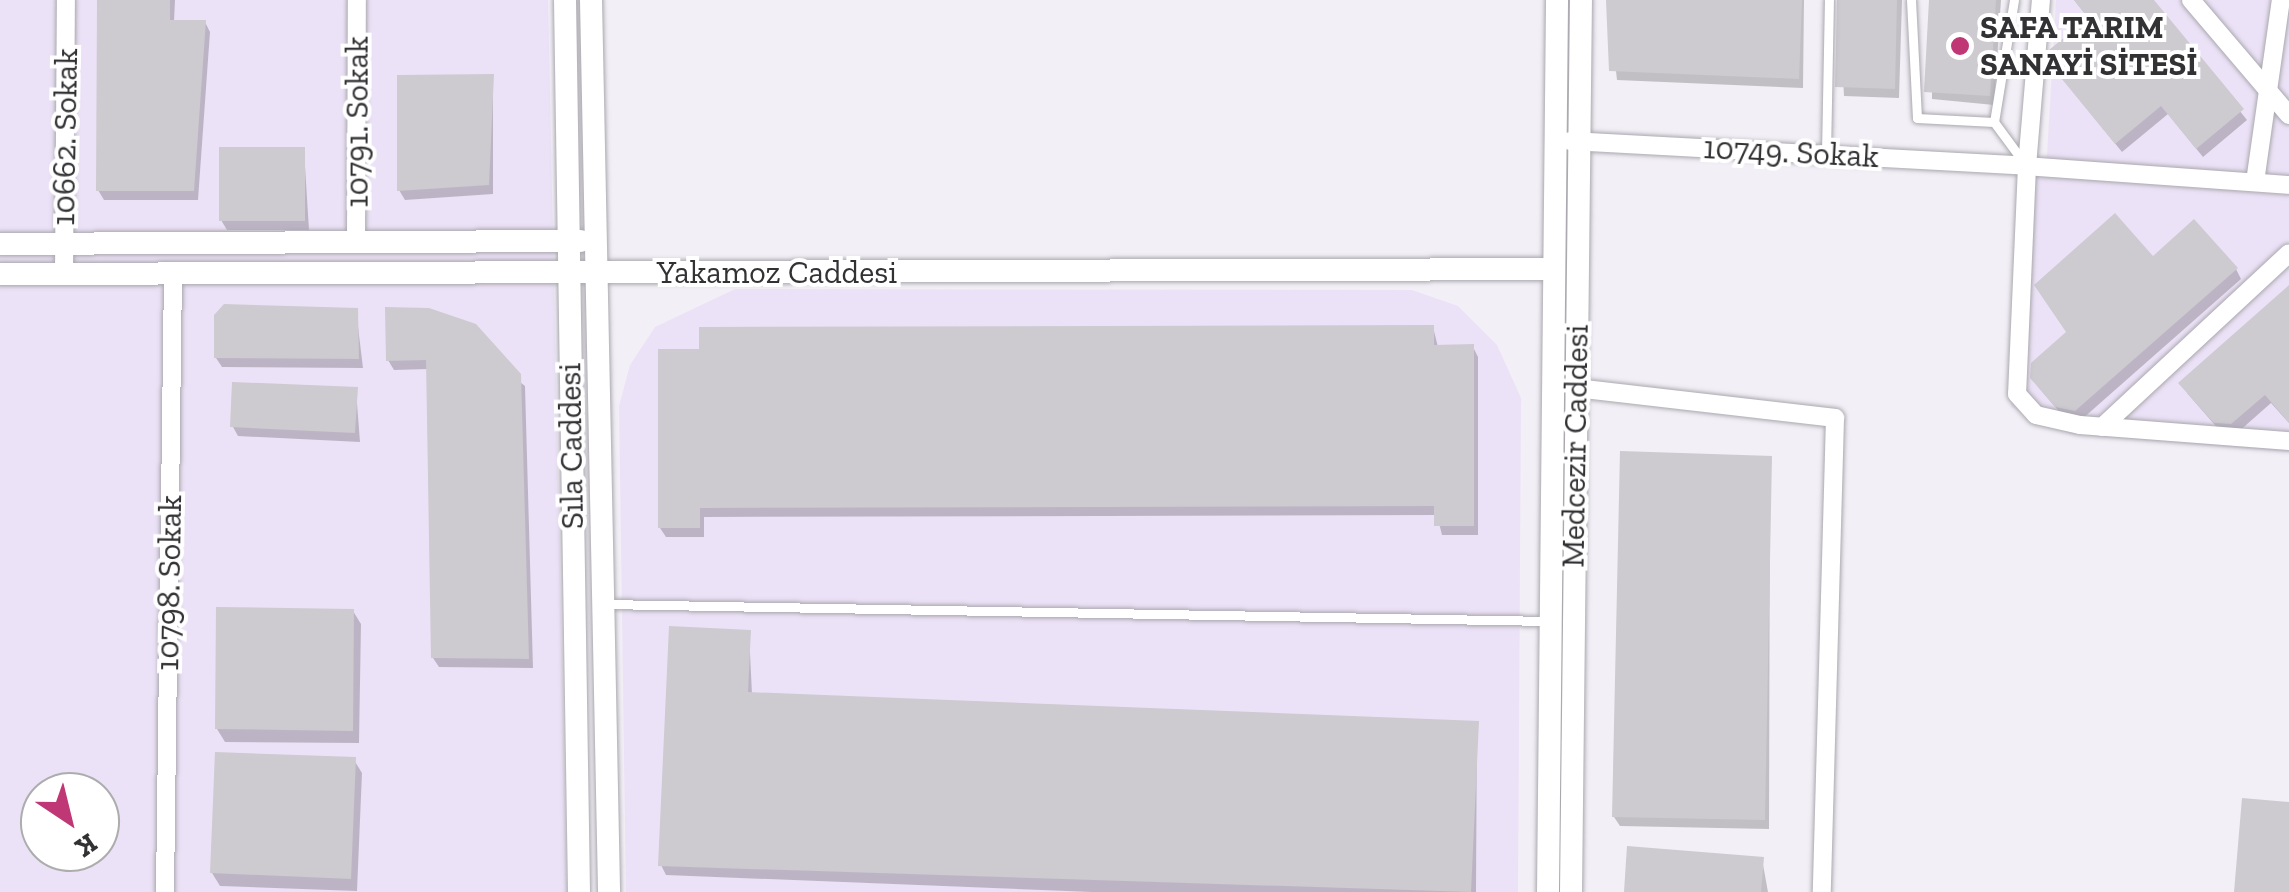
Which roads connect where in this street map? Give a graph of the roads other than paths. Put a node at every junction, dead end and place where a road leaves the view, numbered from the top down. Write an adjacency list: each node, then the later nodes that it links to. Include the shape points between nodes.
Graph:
1 (66, 0): 25 (street, 10662. Sokak)
2 (357, 0): 26 (street, 10791. Sokak)
3 (564, 0): 22 (street, Sıla Caddesi)
4 (591, 0): 23 (street)
5 (1556, 0): 17 (street, Medcezir Caddesi)
6 (1581, 0): 16 (street, Medcezir Caddesi)
7 (1828, 0): 18 (lane)
8 (1911, 0): 15 (lane, via 1916,118)
9 (2014, 0): 15 (lane)
10 (2041, 0): 19 (street)
11 (2191, 0): 13 (street)
12 (2281, 0): 13 (street)
13 (2269, 92): 14 (street); 20 (street)
14 (2289, 115)
15 (1994, 122): 19 (lane)
16 (1580, 140): 17 (street, 10749. Sokak); 18 (street, 10749. Sokak); 34 (street, Medcezir Caddesi)
17 (1556, 141): 28 (street, Medcezir Caddesi)
18 (1826, 154): 19 (street, 10749. Sokak)
19 (2027, 166): 20 (street, 10749. Sokak); 35 (street, via 2017,394 2036,415)
20 (2255, 182): 21 (street, 10749. Sokak)
21 (2289, 186)
22 (568, 240): 23 (street); 26 (street); 29 (street, Sıla Caddesi)
23 (598, 241): 30 (street)
24 (0, 244): 25 (street)
25 (64, 244): 26 (street); 32 (street, 10662. Sokak)
26 (356, 244)
27 (2289, 253): 35 (street)
28 (1554, 270): 30 (street, Yakamoz Caddesi); 38 (street, Medcezir Caddesi)
29 (568, 273): 30 (street, Yakamoz Caddesi); 33 (street, Yakamoz Caddesi); 40 (street, Sıla Caddesi)
30 (599, 273): 37 (street)
31 (0, 274): 32 (street, Yakamoz Caddesi)
32 (64, 274): 33 (street, Yakamoz Caddesi)
33 (174, 274): 39 (street, 10798. Sokak)
34 (1576, 388): 43 (street, Medcezir Caddesi); 44 (street, via 1835,418 1842,437)
35 (2102, 427): 36 (street)
36 (2289, 441)
37 (604, 604): 38 (lane); 41 (street)
38 (1550, 621): 42 (street, Medcezir Caddesi)
39 (165, 892)
40 (579, 892)
41 (609, 892)
42 (1548, 892)
43 (1571, 892)
44 (1822, 892)

